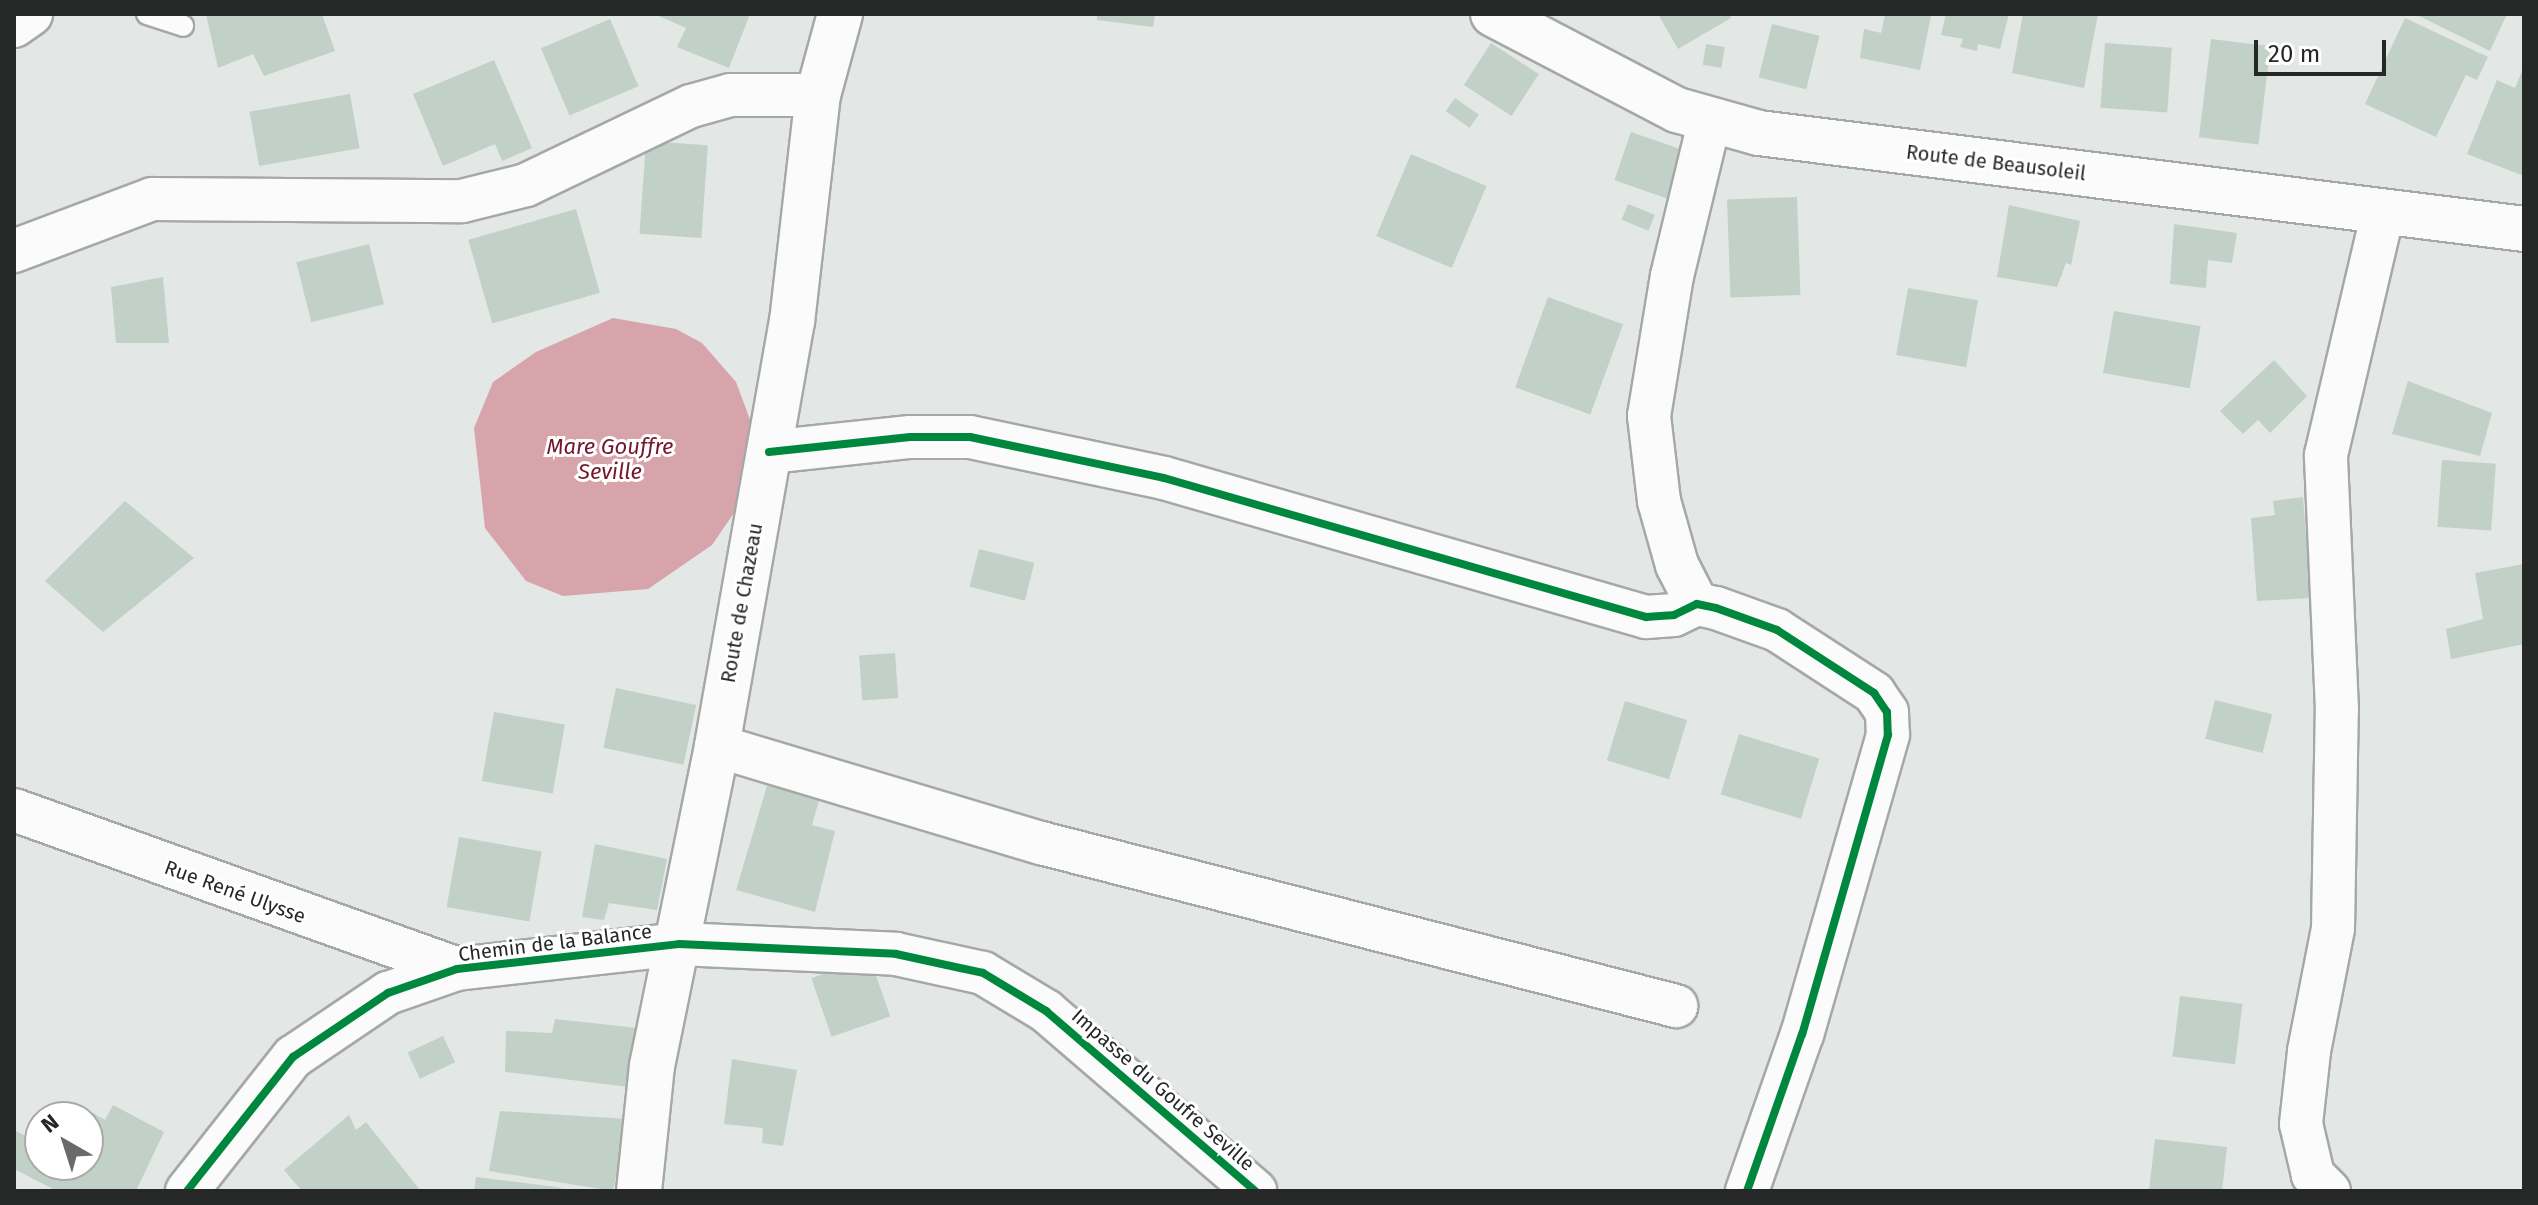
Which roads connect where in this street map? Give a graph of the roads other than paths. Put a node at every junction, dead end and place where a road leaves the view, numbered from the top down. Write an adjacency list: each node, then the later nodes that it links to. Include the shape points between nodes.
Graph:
1 (31, 14): 5 (street)
2 (147, 14): 6 (lane)
3 (840, 14): 7 (main road, Route de Chazeau)
4 (1493, 14): 8 (main road, Route de Beausoleil, via 1677,110)
5 (14, 26)
6 (183, 26)
7 (818, 95): 11 (street, via 731,95 691,106 526,185 462,201 152,199); 12 (main road, Route de Chazeau, via 792,322)
8 (1710, 119): 9 (main road, Route de Beausoleil, via 1759,133); 13 (street, via 1672,276 1649,416 1659,501 1677,565)
9 (2383, 212): 10 (main road, Route de Beausoleil); 23 (street, via 2326,455 2337,710 2333,929 2301,1124 2313,1175)
10 (2524, 229)
11 (14, 251)
12 (769, 452): 13 (street, via 910,437 970,437 1164,478 1646,617 1674,615); 14 (main road, Route de Chazeau)
13 (1697, 604): 22 (street, via 1777,630 1874,693 1887,712 1888,735 1802,1034)
14 (717, 746): 16 (main road, Route de Chazeau); 18 (street, via 1041,843)
15 (14, 810): 17 (street, Rue René Ulysse)
16 (679, 944): 17 (street, Chemin de la Balance); 20 (main road, Route de Chazeau, via 652,1066); 21 (street, Impasse du Goufre Seville, via 896,954 983,973 1046,1011)
17 (457, 969): 19 (street, Chemin de la Balance, via 388,993 293,1057)
18 (1676, 1006)
19 (187, 1191)
20 (639, 1191)
21 (1255, 1191)
22 (1747, 1191)
23 (2329, 1191)

